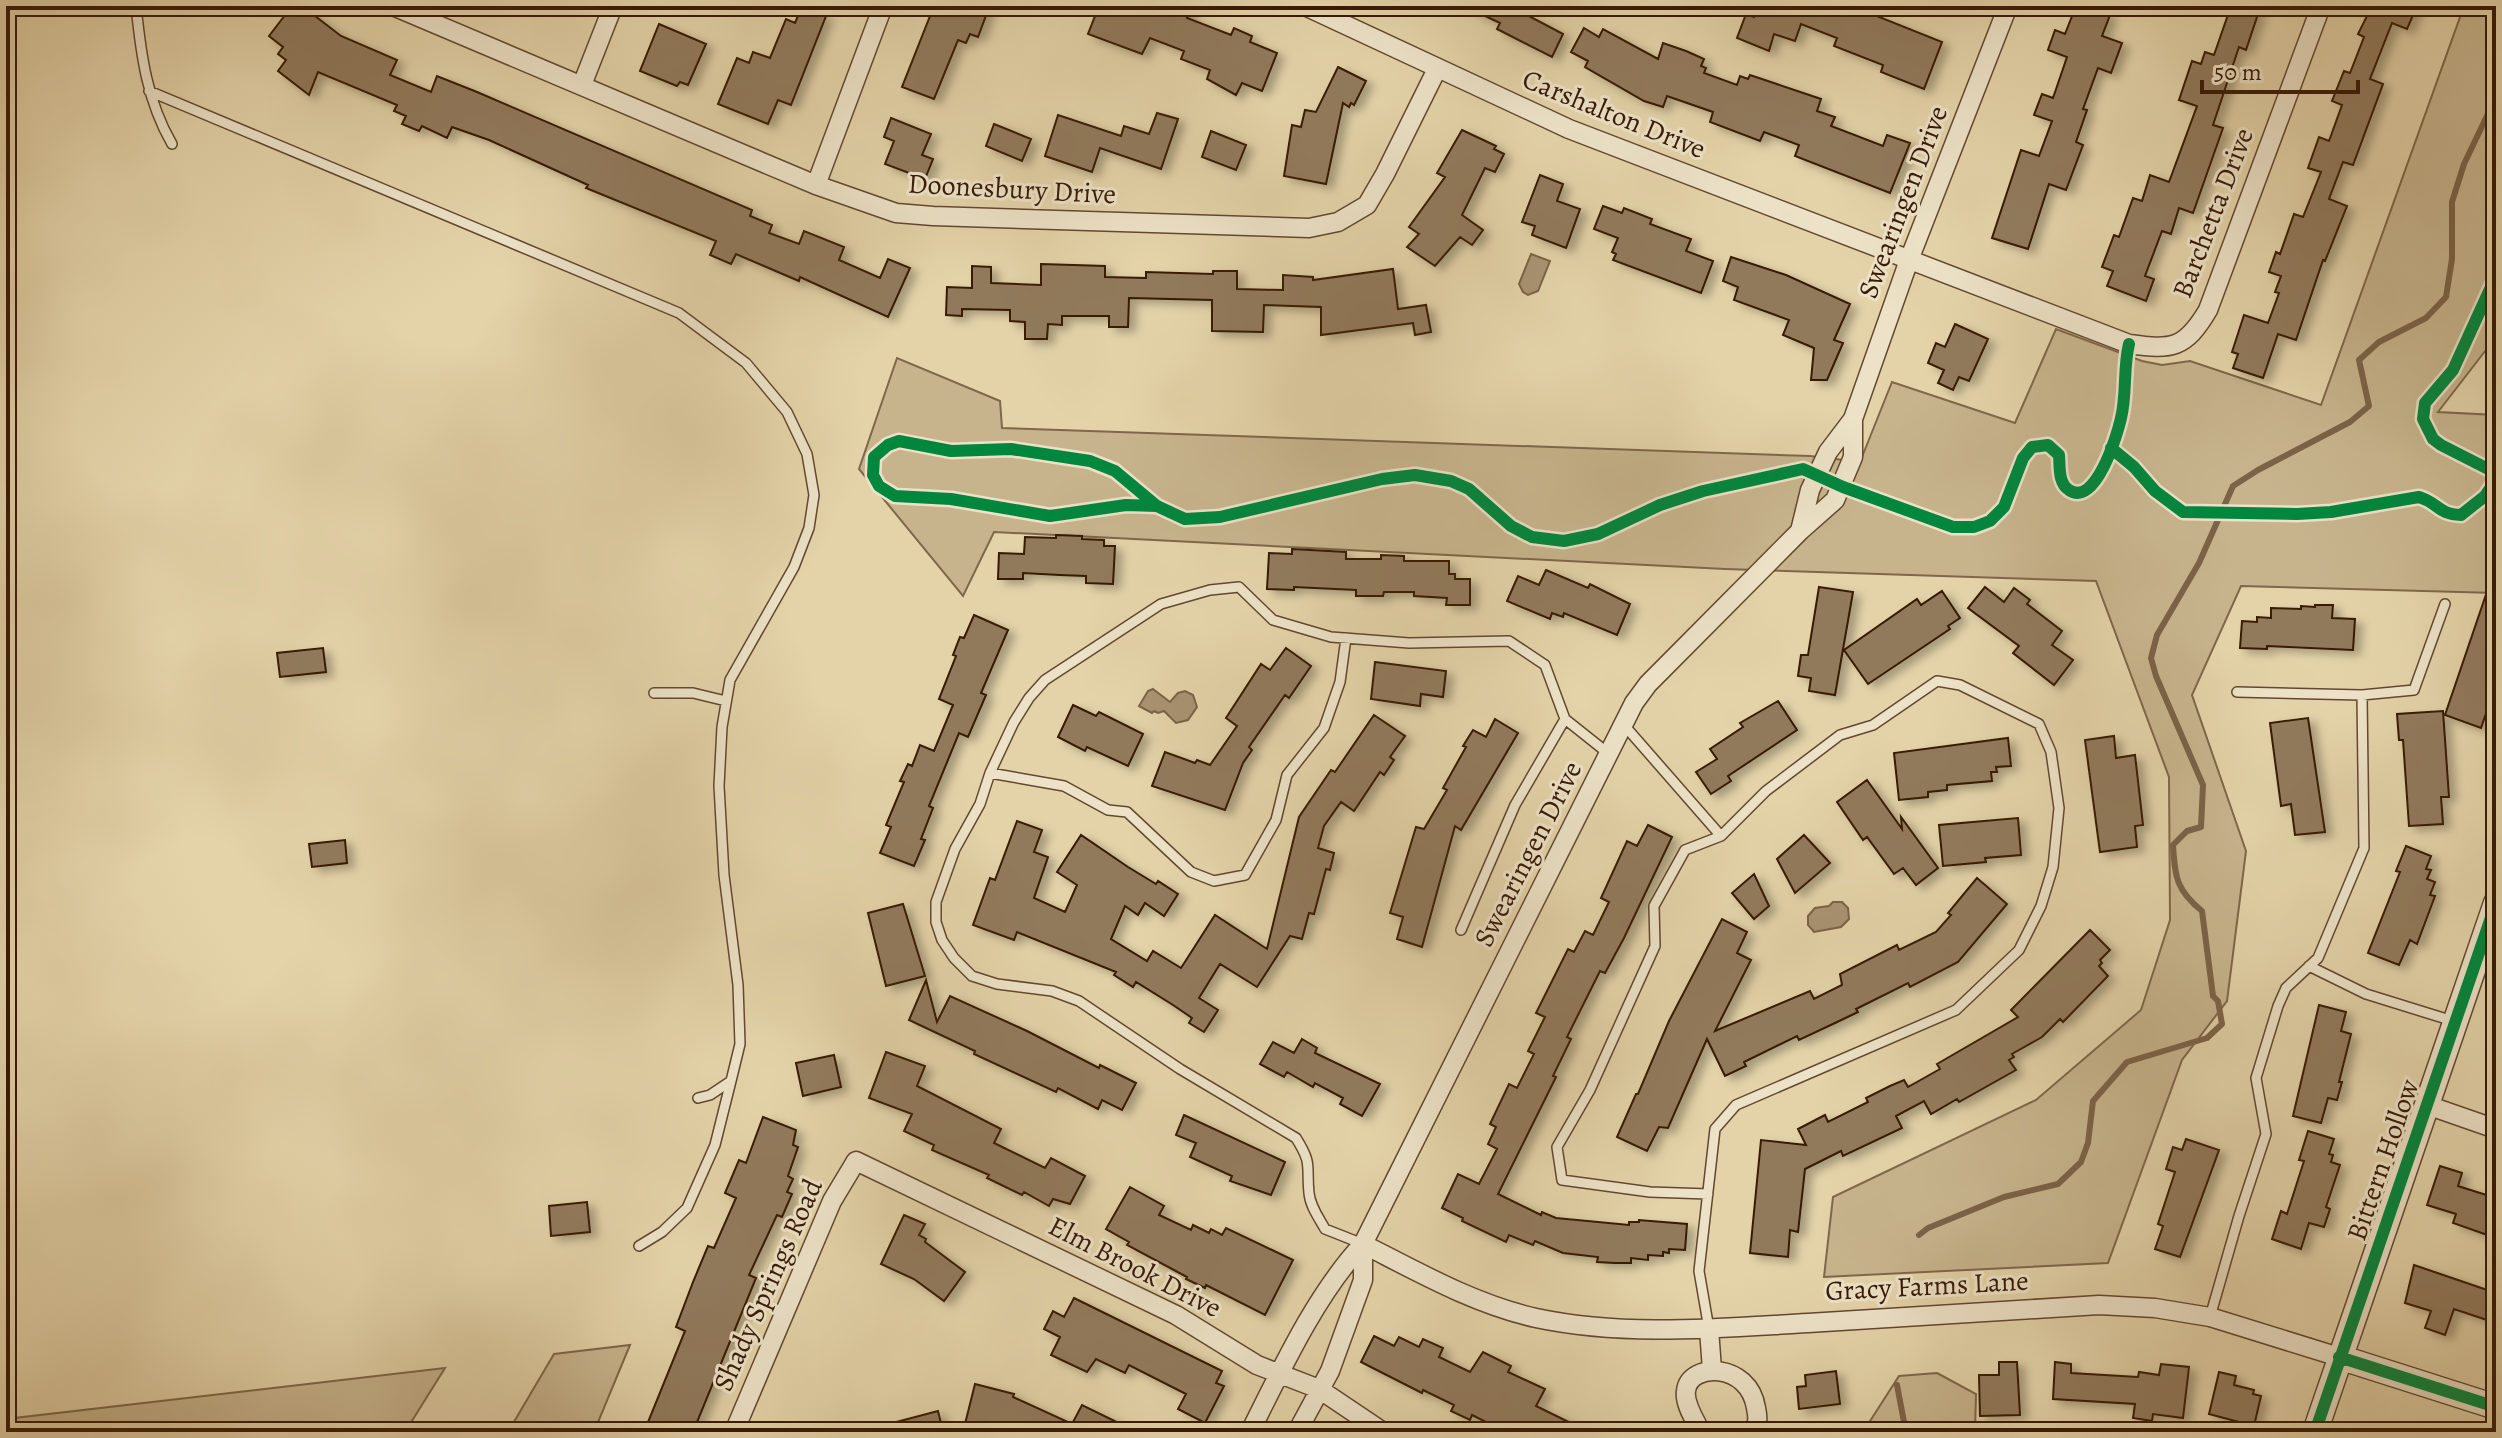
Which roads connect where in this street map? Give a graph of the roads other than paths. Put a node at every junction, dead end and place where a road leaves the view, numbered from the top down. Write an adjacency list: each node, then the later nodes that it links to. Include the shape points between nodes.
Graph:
1 (136, 6): 10 (lane)
2 (393, 6): 9 (street, Doonesbury Drive)
3 (613, 6): 9 (street)
4 (883, 6): 12 (street)
5 (1305, 6): 8 (street, Carshalton Drive)
6 (2321, 6): 13 (street, Barchetta Drive, via 2208,310 2196,331 2175,346 2129,344)
7 (2001, 8): 13 (street, Swearingen Drive)
8 (1437, 69): 12 (street, Doonesbury Drive, via 1367,205 1338,222 1309,228 896,213); 13 (street, Carshalton Drive, via 1569,129)
9 (582, 85): 12 (street, Doonesbury Drive)
10 (149, 91): 11 (lane); 21 (lane, via 679,313 746,363 787,412 807,454 814,495 809,528 794,567 730,680)
11 (172, 144)
12 (816, 185)
13 (1909, 260): 14 (street, Swearingen Drive)
14 (1853, 419): 15 (street, Swearingen Drive, via 1828,452 1810,490); 15 (street, Swearingen Drive, via 1853,457 1843,487)
15 (1800, 531): 23 (street, Swearingen Drive, via 1648,684)
16 (2445, 604): 20 (lane, via 2414,690)
17 (1346, 638): 22 (lane, via 1509,641 1545,665); 25 (lane, via 1273,620 1239,587 1161,604 1045,680 1014,722); 25 (lane, via 1340,682 1324,728 1287,775 1276,820 1245,875 1214,881 1191,872 1127,812 1108,810 1064,786)
18 (2237, 692): 20 (lane)
19 (654, 693): 21 (lane, via 693,693)
20 (2362, 695): 29 (lane, via 2364,848 2325,944)
21 (726, 701): 31 (lane, via 719,786 740,1044)
22 (1565, 719): 24 (lane); 28 (lane, via 1515,805)
23 (1624, 725): 24 (street, Swearingen Drive); 26 (lane)
24 (1609, 754): 37 (street, Swearingen Drive)
25 (990, 773): 37 (lane, via 936,902 936,922 954,958 972,976 1079,1001 1296,1138 1308,1156 1308,1196 1325,1229)
26 (1721, 836): 36 (lane, via 1685,850 1654,906 1655,946 1590,1090 1557,1147 1562,1180); 36 (lane, via 1766,791 1840,735 1873,725 1937,681 1960,685 2039,724 2051,752 2059,808 2053,867 2019,950 1956,1010 1736,1105 1715,1129)
27 (2496, 903): 30 (street, Bittern Hollow)
28 (1461, 930)
29 (2309, 966): 30 (lane, via 2366,994); 39 (lane, via 2286,988 2256,1078 2266,1134)
30 (2456, 1022): 33 (street, Bittern Hollow)
31 (731, 1081): 32 (lane); 38 (lane, via 715,1145 687,1208)
32 (698, 1098)
33 (2427, 1105): 34 (street); 41 (street, Bittern Hollow)
34 (2496, 1129)
35 (856, 1161): 43 (street, Elm Brook Drive, via 1176,1315); 46 (street, Shady Springs Road, via 832,1201)
36 (1708, 1194): 40 (lane, via 1699,1271)
37 (1363, 1244): 40 (street, Gracy Farms Lane, via 1440,1284 1534,1317 1637,1330); 43 (street, Swearingen Drive, via 1340,1268); 44 (street, Swearingen Drive, via 1363,1280)
38 (639, 1246)
39 (2210, 1317): 40 (street, Gracy Farms Lane, via 2099,1305); 41 (street, Gracy Farms Lane)
40 (1709, 1329): 42 (street)
41 (2339, 1357): 45 (street, Gracy Farms Lane); 52 (street, Bittern Hollow)
42 (1712, 1370): 50 (street, via 1686,1387); 51 (street, via 1730,1372 1746,1382 1755,1399)
43 (1279, 1374): 44 (street, Elm Brook Drive); 47 (street, Swearingen Drive)
44 (1319, 1389): 48 (street, Swearingen Drive); 49 (street, Elm Brook Drive)
45 (2496, 1407)
46 (734, 1432)
47 (1250, 1432)
48 (1297, 1432)
49 (1383, 1432)
50 (1701, 1432)
51 (1754, 1432)
52 (2315, 1432)

